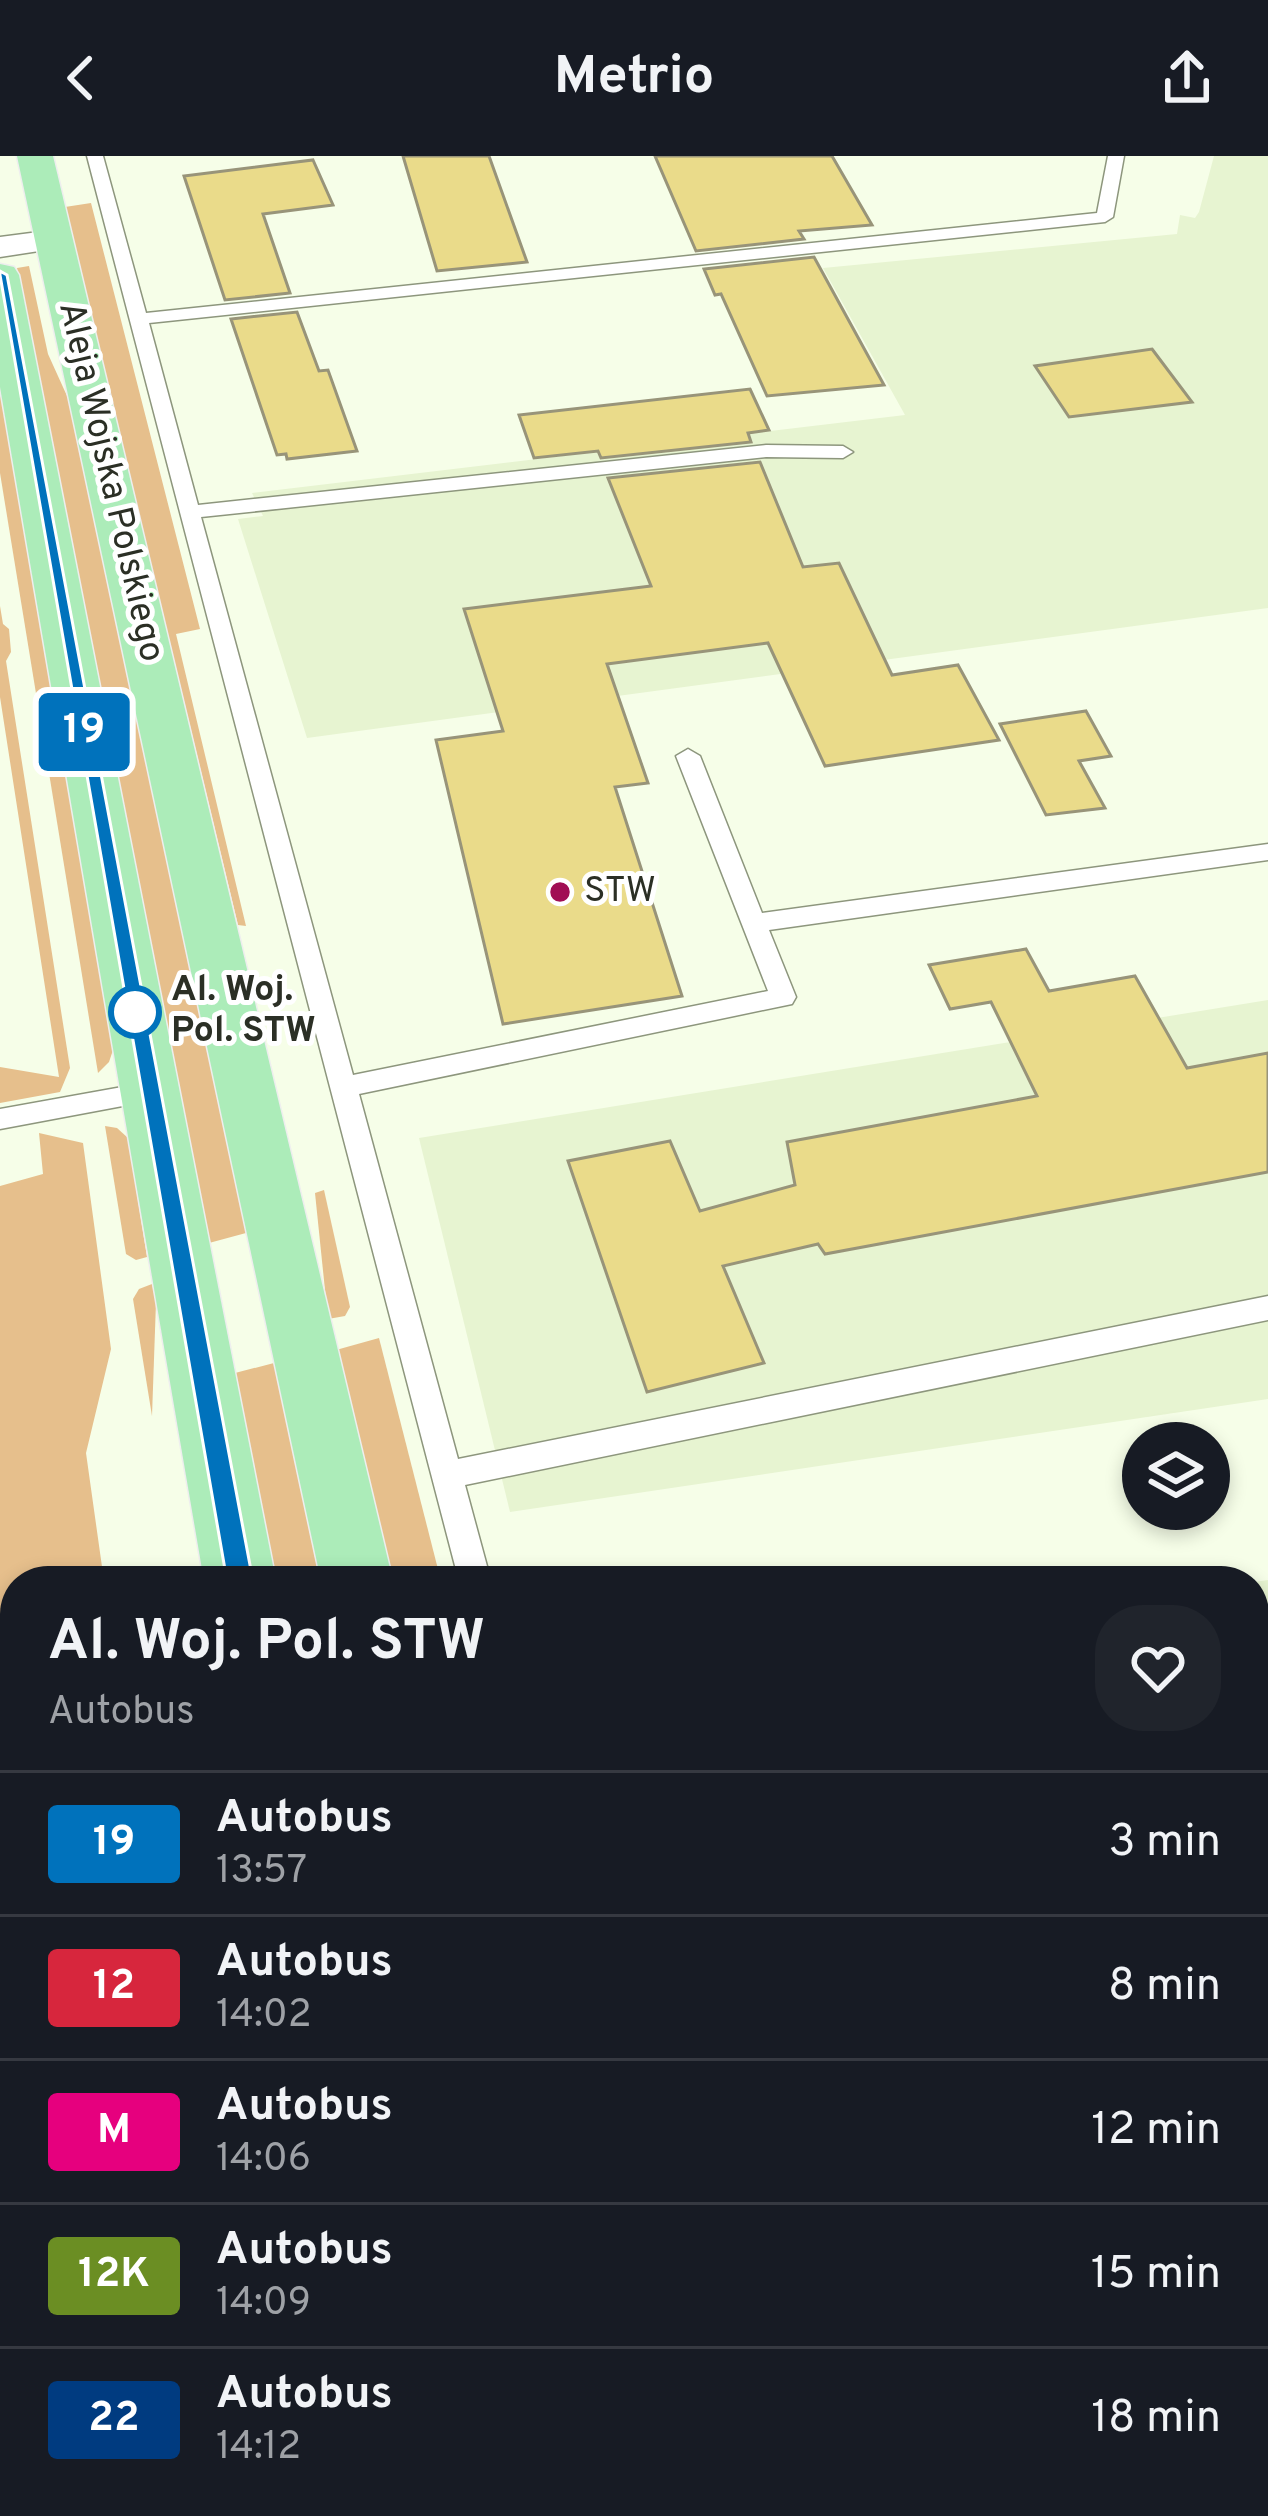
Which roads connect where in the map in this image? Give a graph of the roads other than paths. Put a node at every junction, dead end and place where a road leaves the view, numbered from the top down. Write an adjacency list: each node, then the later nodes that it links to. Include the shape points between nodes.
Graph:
1 (35, 156): 4 (main road, Aleja Wojska Polskiego)
2 (94, 156): 6 (lane)
3 (1116, 156): 6 (lane, via 1105,217)
4 (27, 243): 18 (main road, Aleja Wojska Polskiego)
5 (0, 275): 13 (main road, Aleja Wojska Polskiego)
6 (138, 319): 8 (lane)
7 (842, 452): 8 (lane, via 766,451)
8 (189, 512): 12 (lane)
9 (688, 756): 11 (lane)
10 (1268, 853): 11 (lane)
11 (754, 923): 12 (lane, via 783,997)
12 (342, 1087): 16 (lane)
13 (150, 1092): 14 (lane); 17 (main road, Aleja Wojska Polskiego)
14 (0, 1119)
15 (1268, 1308): 16 (lane)
16 (447, 1475): 19 (lane)
17 (237, 1566)
18 (353, 1566)
19 (471, 1566)

